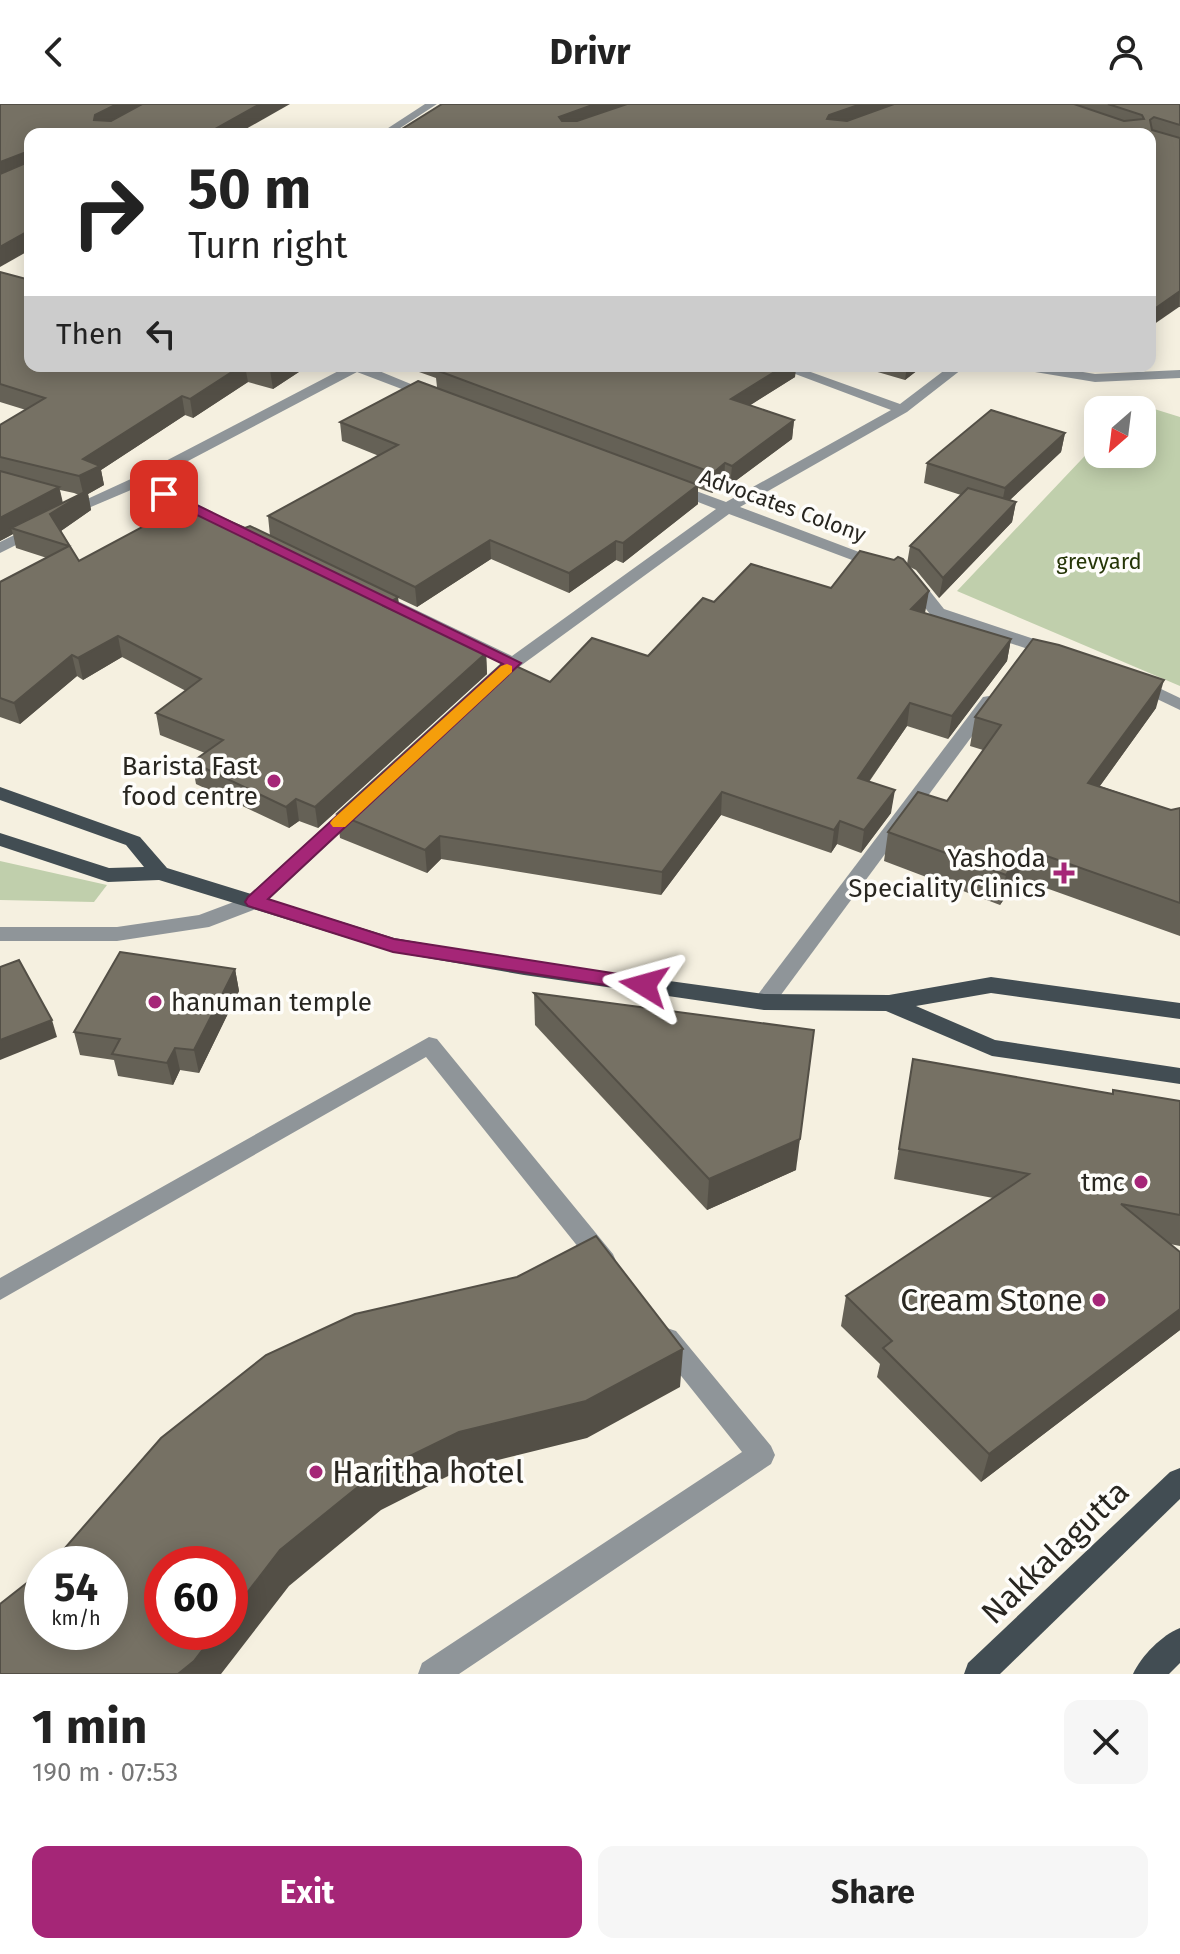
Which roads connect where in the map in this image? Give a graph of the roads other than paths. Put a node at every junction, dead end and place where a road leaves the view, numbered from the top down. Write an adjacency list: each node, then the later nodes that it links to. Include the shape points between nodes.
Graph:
1 (432, 104): 2 (street)
2 (394, 128)
3 (345, 372): 12 (street)
4 (371, 372): 9 (street)
5 (798, 372): 10 (street)
6 (951, 372): 10 (street)
7 (1059, 372): 8 (street, via 1095,378)
8 (1180, 374)
9 (445, 401)
10 (902, 409): 15 (street)
11 (653, 480): 15 (street, Advocates Colony)
12 (138, 481): 14 (street); 16 (street)
13 (55, 496): 14 (street)
14 (83, 504): 17 (street)
15 (727, 508): 19 (street, Advocates Colony, via 908,575 938,613 1027,651); 20 (street)
16 (221, 521)
17 (0, 548)
18 (360, 589): 20 (street)
19 (1076, 659)
20 (513, 663): 23 (street)
21 (1120, 673): 24 (street)
22 (1003, 683): 31 (street)
23 (480, 694)
24 (1180, 705)
25 (0, 793): 28 (main road, via 133,841)
26 (367, 798): 29 (street)
27 (0, 839): 28 (main road, via 108,875)
28 (160, 873): 29 (main road)
29 (254, 902): 30 (street, via 169,929); 31 (main road, via 393,945)
30 (0, 934)
31 (764, 1002): 32 (main road)
32 (889, 1003): 33 (main road, via 991,985); 34 (main road, via 992,1048)
33 (1180, 1011)
34 (1180, 1076)
35 (620, 1281): 36 (street, via 429,1045)
36 (0, 1290)
37 (650, 1318): 40 (street, via 761,1455)
38 (1180, 1481): 41 (main road, Nakkalagutta)
39 (1180, 1642): 42 (main road)
40 (433, 1674)
41 (979, 1674)
42 (1148, 1674)

